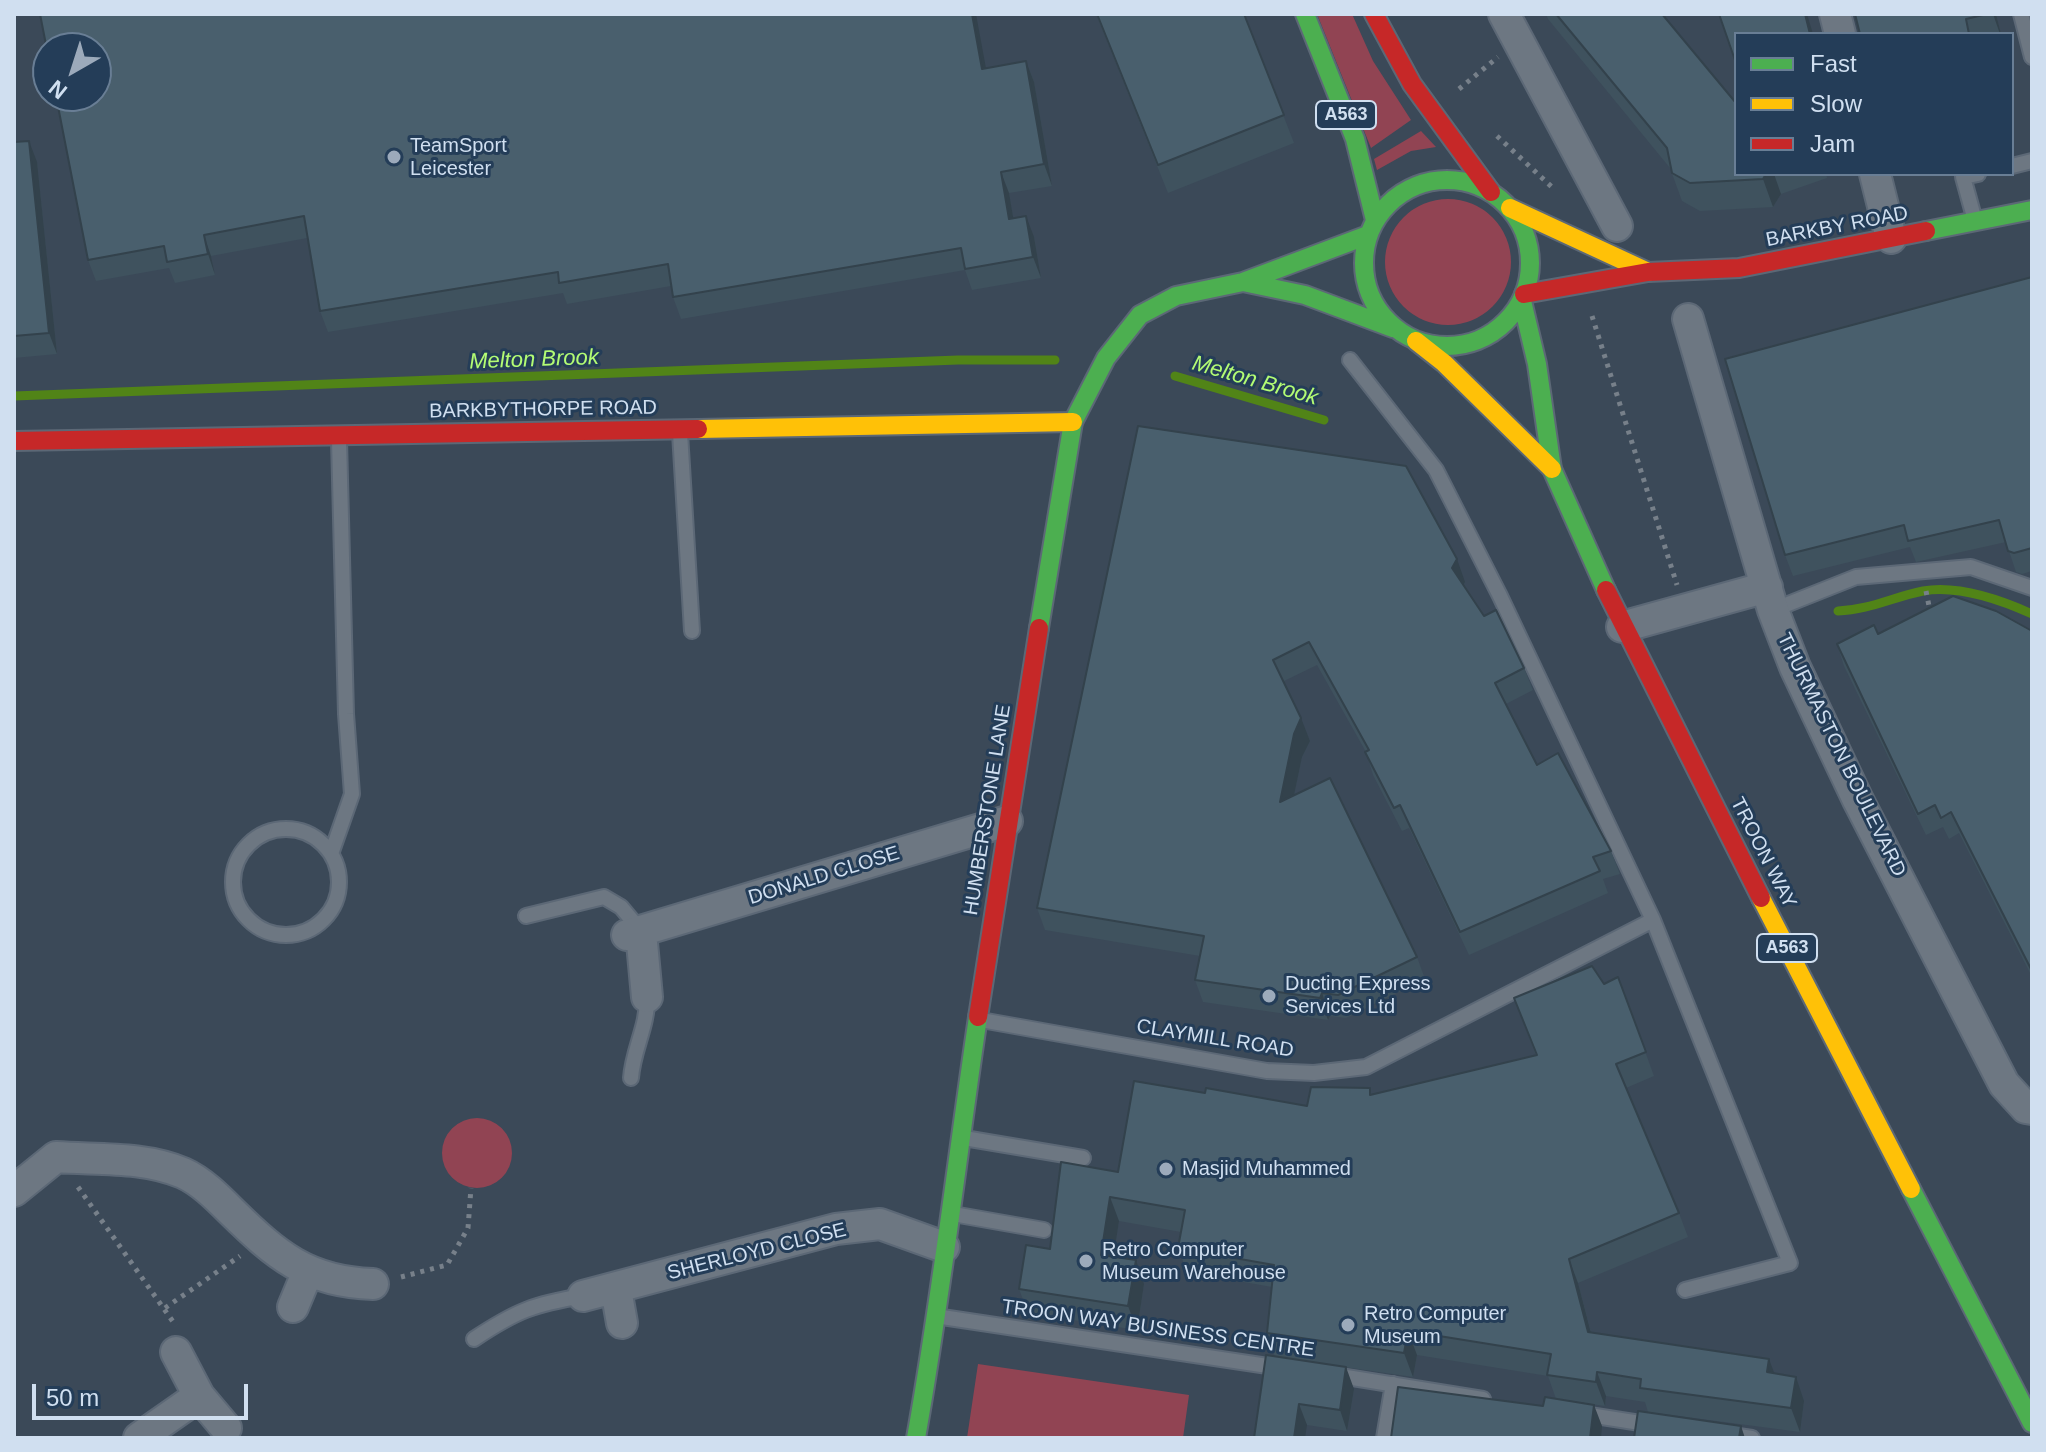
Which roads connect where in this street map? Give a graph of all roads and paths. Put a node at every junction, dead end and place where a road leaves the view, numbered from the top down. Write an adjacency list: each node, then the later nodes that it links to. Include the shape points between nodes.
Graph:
1 (1305, 14): 16 (main road, A563, via 1355,139)
2 (1374, 14): 10 (main road, via 1419,95)
3 (2021, 14): 5 (lane)
4 (1510, 22): 6 (path); 15 (street)
5 (2032, 57)
6 (1452, 94)
7 (1487, 126): 11 (path)
8 (1876, 176): 17 (street)
9 (1968, 176): 14 (lane, via 1963,177)
10 (1491, 192): 12 (main road); 16 (main road, via 1466,182 1414,186 1391,200)
11 (1559, 194)
12 (1510, 208): 18 (main road, BARKBY ROAD); 21 (main road, via 1528,243 1531,263)
13 (2032, 210): 14 (main road, BARKBY ROAD)
14 (1976, 222): 17 (main road, BARKBY ROAD)
15 (1617, 226)
16 (1371, 228): 19 (main road, HUMBERSTONE LANE); 23 (main road, via 1363,260 1366,285)
17 (1891, 238): 18 (main road, BARKBY ROAD, via 1739,268)
18 (1648, 272): 20 (main road, BARKBY ROAD)
19 (1243, 282): 23 (main road, HUMBERSTONE LANE, via 1305,295); 26 (main road, HUMBERSTONE LANE, via 1176,296 1140,315 1106,358)
20 (1582, 284): 21 (main road, BARKBY ROAD); 33 (path)
21 (1523, 298): 24 (main road, via 1507,321 1476,341 1440,347); 30 (main road, TROON WAY / A563)
22 (1688, 319): 32 (street, THURMASTON BOULEVARD)
23 (1393, 328): 24 (main road)
24 (1416, 341): 30 (main road, TROON WAY / A563)
25 (1350, 360): 39 (lane, via 1436,470)
26 (1073, 422): 27 (main road, BARKBYTHORPE ROAD); 36 (main road, HUMBERSTONE LANE)
27 (680, 429): 28 (main road, BARKBYTHORPE ROAD); 35 (lane)
28 (339, 435): 29 (main road, BARKBYTHORPE ROAD); 37 (lane, via 352,794)
29 (14, 441)
30 (1552, 469): 34 (main road, TROON WAY / A563)
31 (2032, 588): 32 (lane, via 1971,567 1856,577)
32 (1770, 598): 33 (street); 44 (street, THURMASTON BOULEVARD, via 1795,667 1858,800 2004,1084)
33 (1685, 609): 34 (street)
34 (1622, 627): 69 (main road, TROON WAY / A563)
35 (692, 631)
36 (1007, 821): 40 (street, DONALD CLOSE); 42 (main road, HUMBERSTONE LANE)
37 (331, 854): 37 (lane, via 338,869 336,903 313,928 280,935 250,921 239,906 234,871 253,841 268,832 295,830 319,840)
38 (526, 916): 40 (lane, via 604,897 621,907)
39 (1653, 920): 42 (lane, CLAYMILL ROAD, via 1366,1067 1267,1071); 57 (lane, via 1790,1263)
40 (634, 933): 41 (street)
41 (647, 997): 43 (lane)
42 (977, 1020): 45 (main road, HUMBERSTONE LANE)
43 (631, 1078)
44 (2030, 1112)
45 (960, 1137): 47 (lane); 50 (main road, HUMBERSTONE LANE)
46 (56, 1157): 49 (street); 52 (street, via 143,1163 185,1173); 60 (path)
47 (1083, 1158)
48 (471, 1188): 55 (path, via 468,1228 447,1265)
49 (14, 1191)
50 (949, 1213): 51 (lane); 53 (main road, HUMBERSTONE LANE)
51 (1044, 1230)
52 (262, 1241): 54 (street); 60 (path)
53 (944, 1247): 56 (street, SHERLOYD CLOSE, via 880,1224 836,1229); 61 (main road, HUMBERSTONE LANE)
54 (308, 1271): 55 (street); 59 (street)
55 (373, 1284)
56 (616, 1289): 58 (street, SHERLOYD CLOSE); 62 (street)
57 (1685, 1290)
58 (583, 1296): 63 (lane, via 524,1309)
59 (293, 1307)
60 (165, 1308): 64 (path, via 182,1336)
61 (938, 1317): 65 (lane, TROON WAY BUSINESS CENTRE); 74 (main road, HUMBERSTONE LANE)
62 (622, 1323)
63 (474, 1339)
64 (176, 1352): 66 (street)
65 (1393, 1384): 67 (lane, TROON WAY BUSINESS CENTRE); 75 (lane)
66 (199, 1396): 71 (street); 73 (street)
67 (1498, 1401)
68 (1573, 1413): 70 (lane)
69 (2032, 1423)
70 (1663, 1426)
71 (226, 1428)
72 (1707, 1432): 76 (lane)
73 (139, 1438)
74 (916, 1438)
75 (1384, 1438)
76 (1752, 1438)

